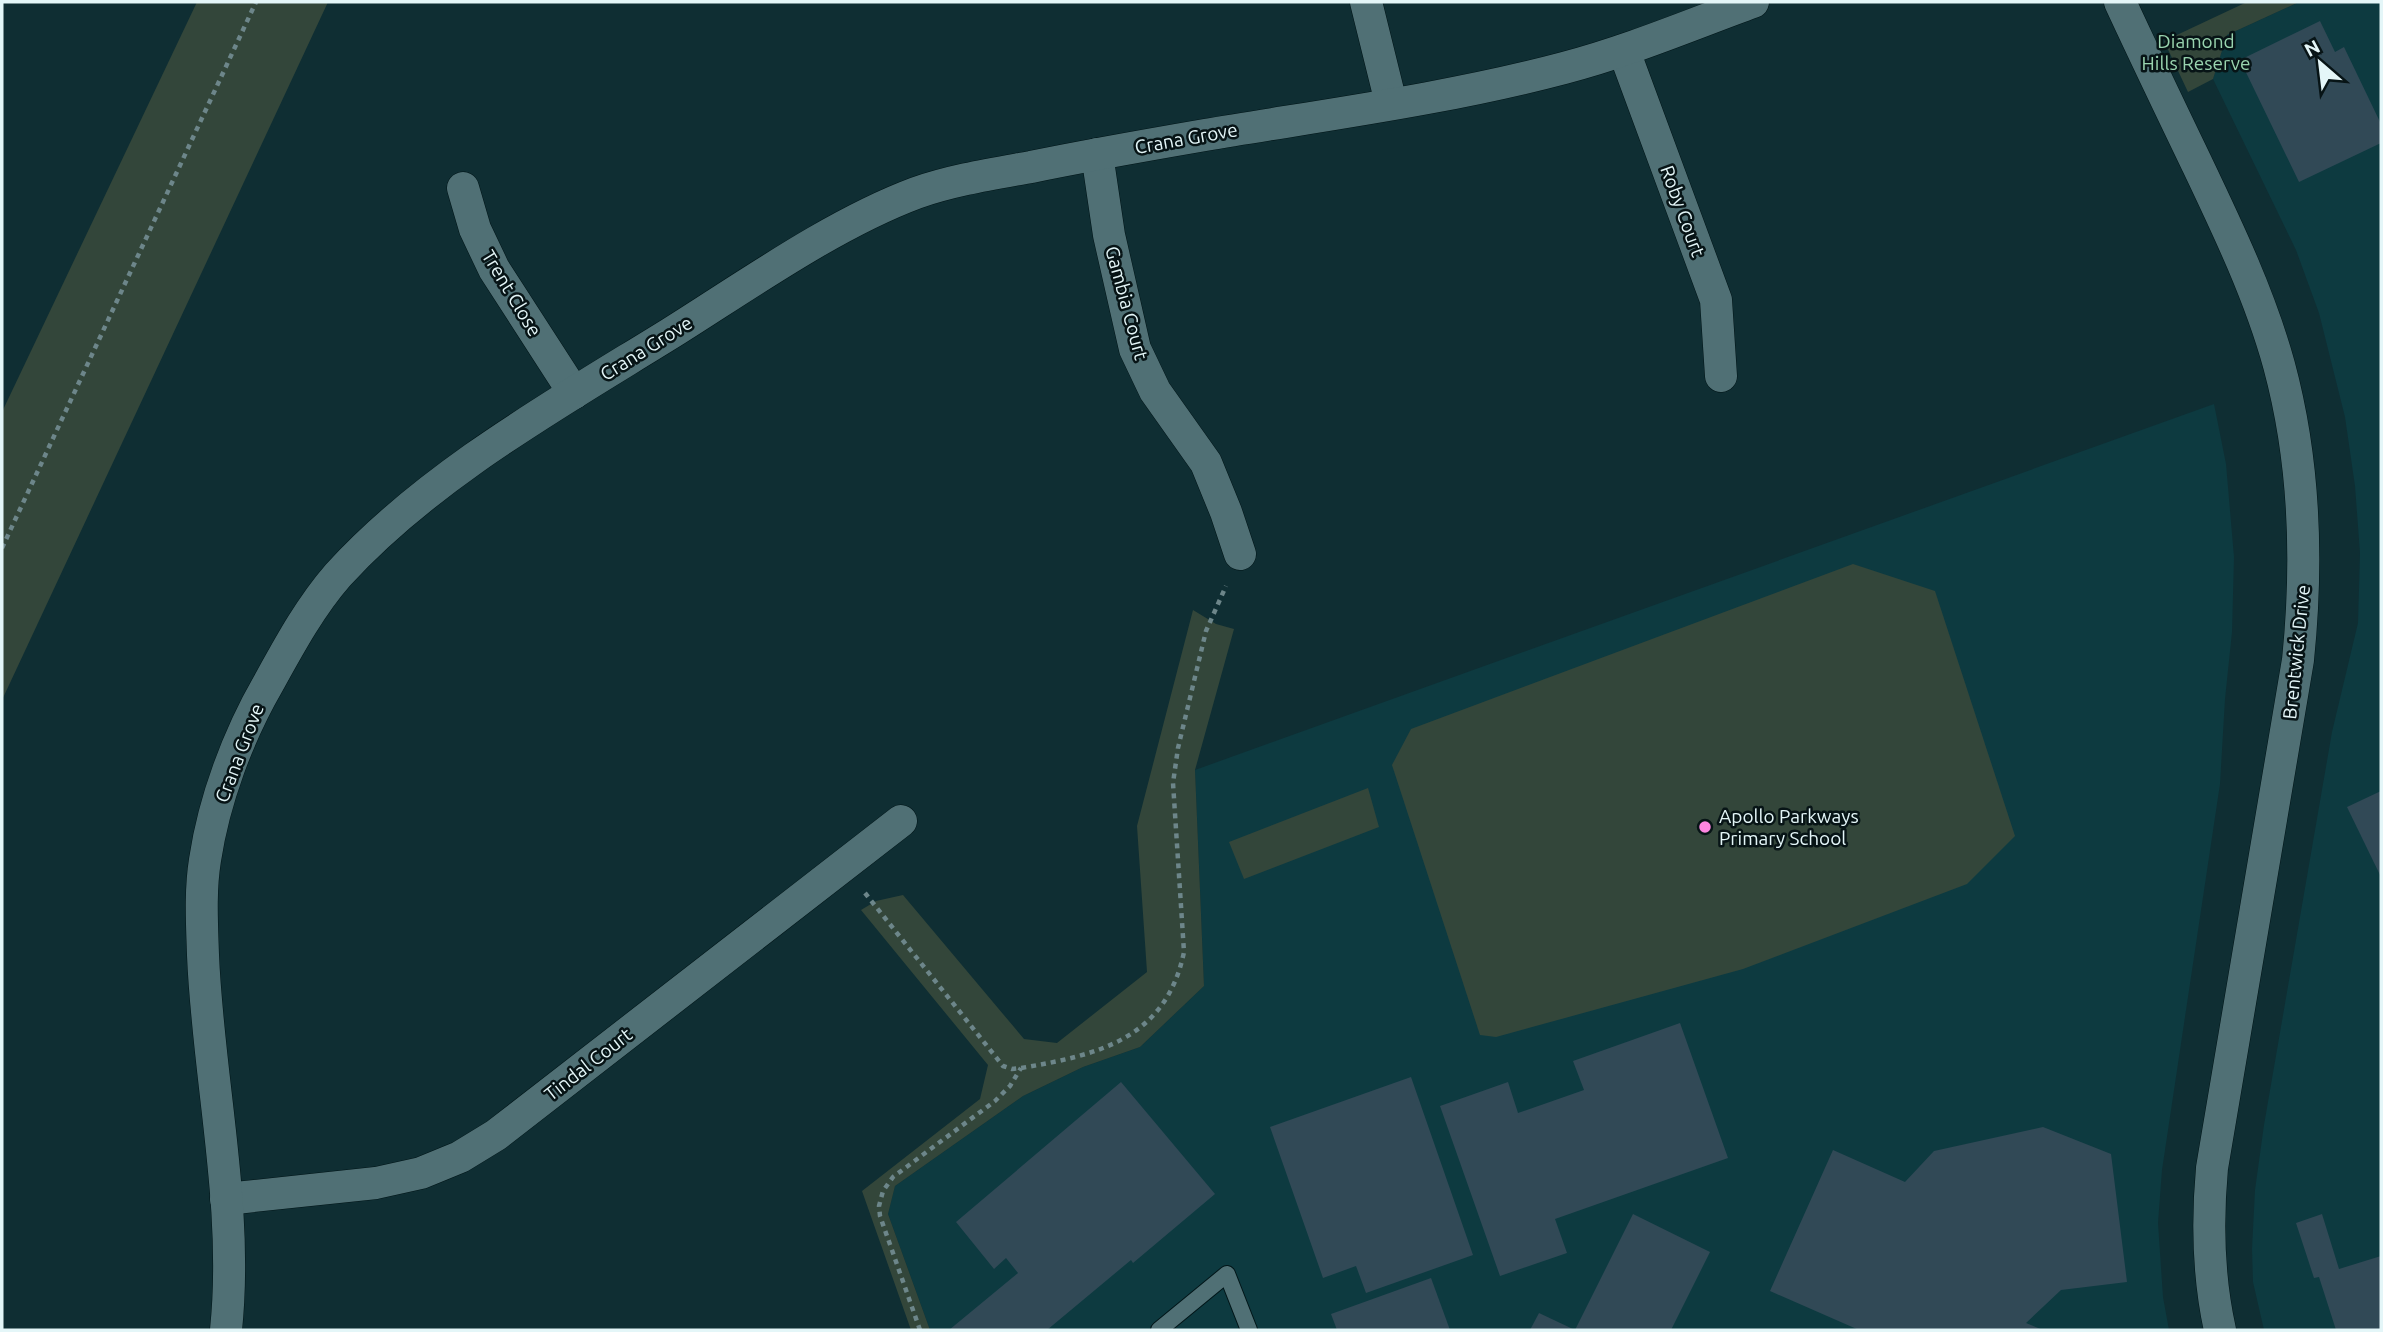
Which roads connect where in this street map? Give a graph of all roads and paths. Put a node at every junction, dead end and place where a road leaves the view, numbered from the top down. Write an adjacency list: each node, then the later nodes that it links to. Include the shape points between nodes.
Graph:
1 (256, 2): 11 (path)
2 (1366, 2): 6 (street)
3 (1753, 2): 5 (street, Crana Grove)
4 (2120, 2): 21 (street, Brentwick Drive, via 2258,302 2279,365 2300,490 2304,602 2298,660 2212,1168 2210,1268)
5 (1624, 51): 6 (street, Crana Grove, via 1481,88); 9 (street, Roby Court, via 1716,300)
6 (1391, 103): 7 (street, Crana Grove)
7 (1097, 154): 10 (street, Crana Grove, via 960,180 915,194 790,259); 12 (street, Gambia Court, via 1109,235 1135,349 1155,391 1206,463)
8 (463, 188): 10 (street, Trent Close, via 494,269)
9 (1721, 376)
10 (574, 393): 16 (street, Crana Grove, via 451,475 393,520 335,578 296,634 250,715 224,782 205,861 202,918 205,1003)
11 (2, 548)
12 (1240, 554): 15 (path, via 1206,631 1178,748 1174,783 1184,952 1180,971 1161,1007 1131,1035 1087,1054)
13 (901, 821): 14 (street, Tindal Court)
14 (842, 864): 15 (path, via 1003,1066); 16 (street, Tindal Court, via 496,1135 460,1157 376,1184)
15 (1021, 1068): 18 (path, via 1003,1094 898,1173 883,1191 880,1216)
16 (226, 1199): 17 (street, Crana Grove, via 230,1296)
17 (226, 1330)
18 (920, 1330)
19 (1159, 1330): 20 (lane, via 1227,1274)
20 (1248, 1330)
21 (2220, 1330)

